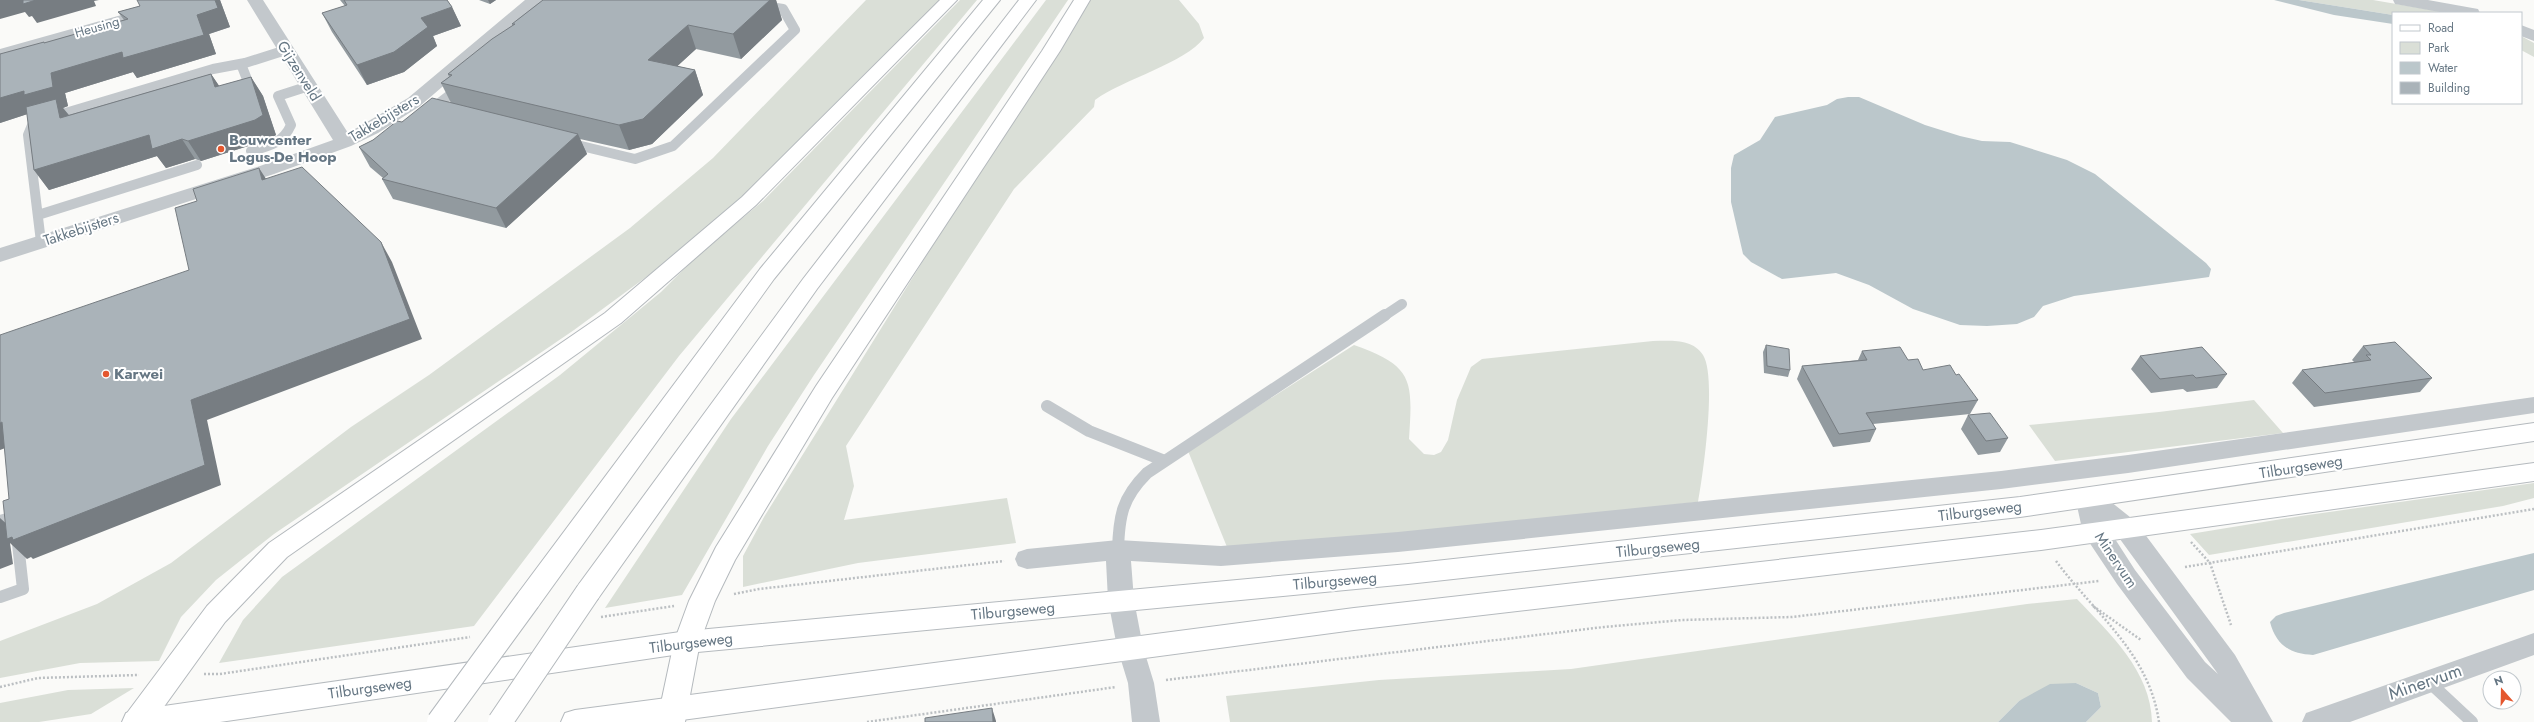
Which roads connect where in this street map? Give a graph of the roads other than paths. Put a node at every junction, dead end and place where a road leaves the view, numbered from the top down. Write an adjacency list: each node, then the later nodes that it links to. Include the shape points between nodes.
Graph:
1 (193, 0): 14 (street, Heusing)
2 (255, 0): 13 (street, Gijzenveld)
3 (535, 0): 19 (street, Takkebijsters)
4 (949, 0): 48 (main road, via 749,201 613,318 278,550 216,614)
5 (992, 0): 49 (main road, bridge, via 767,274)
6 (1028, 0): 50 (main road, bridge, via 810,284 588,592)
7 (1082, 0): 43 (main road, via 774,472 725,554 702,601)
8 (2401, 0): 10 (street)
9 (755, 4): 22 (lane, via 783,9 794,30 673,146 635,159)
10 (2467, 12)
11 (2522, 30): 12 (street)
12 (2534, 36)
13 (286, 50): 15 (lane); 17 (street, Gijzenveld)
14 (0, 54)
15 (241, 64): 18 (lane); 26 (lane, via 213,69 33,123 28,135)
16 (464, 84): 20 (lane)
17 (309, 86): 23 (street, Gijzenveld); 24 (lane, via 278,96 291,125 282,141)
18 (252, 94)
19 (414, 102): 20 (lane); 23 (street, Takkebijsters, via 371,129)
20 (434, 108): 21 (lane)
21 (448, 113)
22 (560, 141)
23 (344, 142): 27 (street, Takkebijsters, via 267,170)
24 (251, 151)
25 (197, 165): 26 (lane)
26 (38, 215): 27 (lane)
27 (41, 242): 28 (street, Takkebijsters)
28 (0, 255)
29 (1402, 304): 33 (lane)
30 (2534, 405): 39 (street, Tilburgseweg, via 2001,480 1422,540 1220,556)
31 (1047, 406): 33 (lane, via 1091,433)
32 (2534, 432): 35 (main road, Tilburgseweg)
33 (1165, 461): 39 (lane, via 1132,486 1122,502)
34 (2534, 472): 37 (main road)
35 (2087, 497): 37 (street, Minervum); 38 (street, Minervum); 42 (main road, Tilburgseweg, via 1563,558)
36 (0, 521): 41 (lane, via 15,517 23,589)
37 (2126, 528): 38 (main road); 54 (street, Minervum, via 2226,663)
38 (2095, 533): 45 (main road); 53 (street, Minervum, via 2196,670)
39 (1118, 550): 40 (street, Tilburgseweg); 42 (street)
40 (1027, 559)
41 (0, 597)
42 (1121, 600): 43 (main road, Tilburgseweg); 45 (street)
43 (687, 642): 47 (main road); 48 (main road, Tilburgseweg)
44 (2534, 644): 46 (street, Minervum)
45 (1130, 647): 47 (main road); 52 (street, via 1141,683)
46 (2428, 681): 55 (street, Minervum); 56 (lane)
47 (672, 715): 51 (main road)
48 (137, 722)
49 (439, 722)
50 (500, 722)
51 (575, 722)
52 (1146, 722)
53 (2250, 722)
54 (2259, 722)
55 (2316, 722)
56 (2472, 722)

